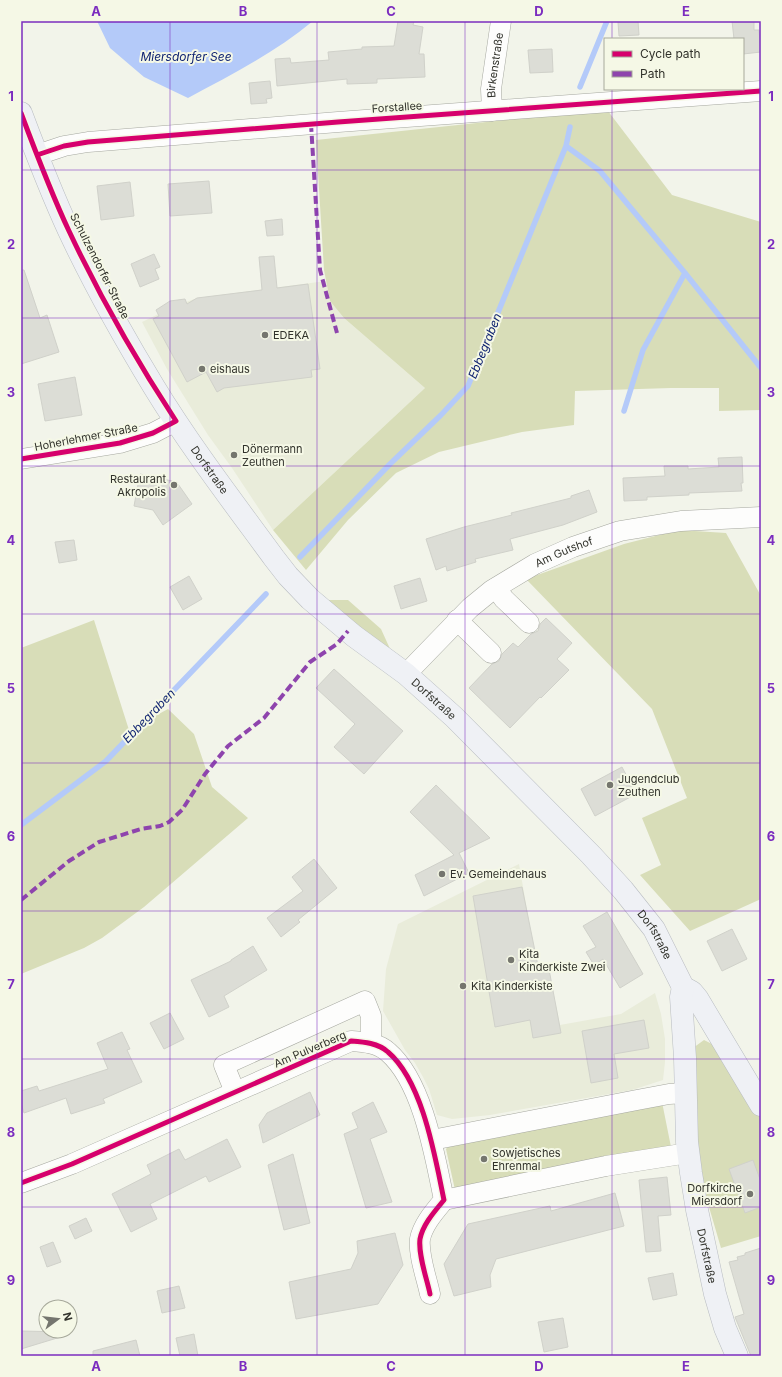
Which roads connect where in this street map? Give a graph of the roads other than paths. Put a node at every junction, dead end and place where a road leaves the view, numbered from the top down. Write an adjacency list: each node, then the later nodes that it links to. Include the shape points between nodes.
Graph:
1 (501, 21): 3 (street, Birkenstraße, via 491,89)
2 (761, 91): 3 (street, Forstallee)
3 (492, 111): 5 (street, Forstallee, via 88,142 64,146)
4 (21, 113): 5 (main road, Schulzendorfer Straße)
5 (37, 155): 6 (main road, Schulzendorfer Straße, via 57,205 89,272)
6 (176, 421): 7 (street, Hoherlehmer Straße, via 153,433 120,443); 13 (main road, Dorfstraße, via 274,558 298,587 354,636)
7 (21, 459)
8 (761, 517): 9 (street, Am Gutshof, via 681,521 620,532 573,547 535,564)
9 (496, 588): 10 (street, Am Gutshof); 11 (street)
10 (458, 620): 12 (street); 13 (street, Am Gutshof)
11 (529, 623)
12 (491, 653)
13 (406, 674): 14 (main road, Dorfstraße, via 517,779 620,886 654,929)
14 (683, 987): 17 (main road, Dorfstraße, via 681,997); 18 (main road, Dorfstraße, via 697,998)
15 (371, 1043): 16 (street, Am Pulverberg, via 351,1041); 16 (street, via 371,1016 365,1001 224,1065); 19 (street, Am Pulverberg, via 388,1052 404,1070 413,1086)
16 (235, 1092): 21 (street, Am Pulverberg, via 72,1164)
17 (686, 1093): 19 (street, via 637,1100); 20 (main road, Dorfstraße)
18 (761, 1105)
19 (432, 1140): 22 (street, Am Pulverberg)
20 (688, 1152): 22 (street, via 606,1166); 24 (main road, Dorfstraße, via 696,1210 715,1294)
21 (21, 1183)
22 (444, 1200): 23 (street, via 429,1220 420,1238)
23 (430, 1294)
24 (737, 1356)

